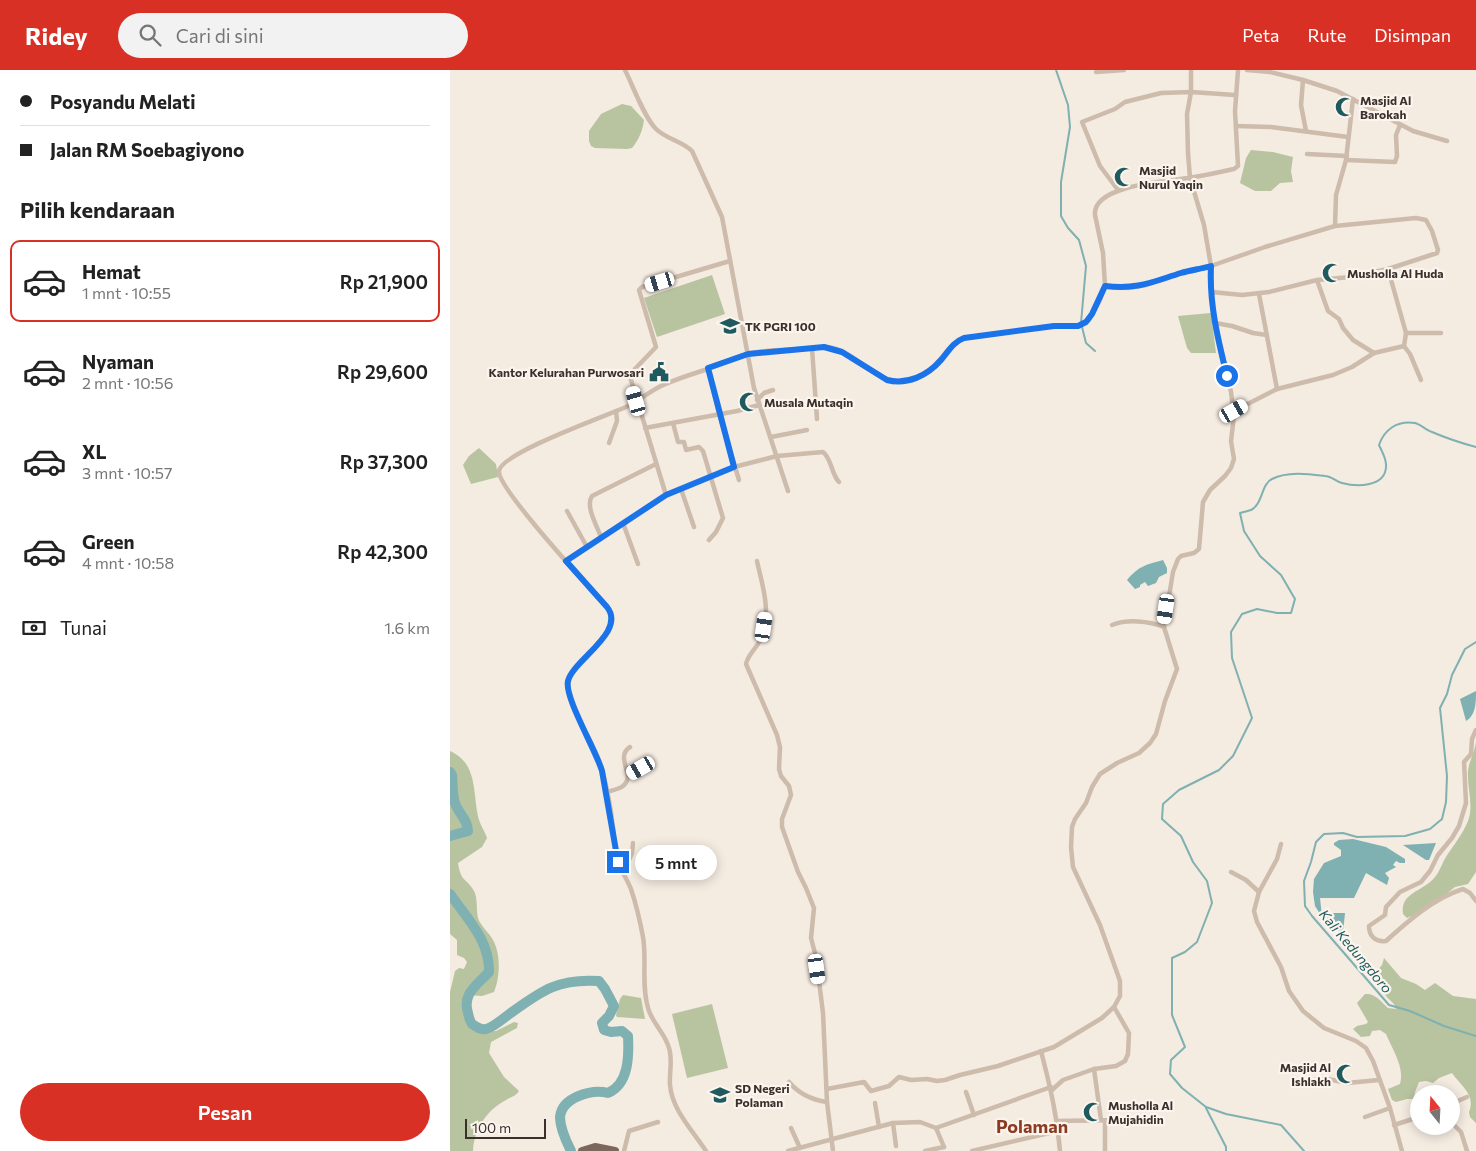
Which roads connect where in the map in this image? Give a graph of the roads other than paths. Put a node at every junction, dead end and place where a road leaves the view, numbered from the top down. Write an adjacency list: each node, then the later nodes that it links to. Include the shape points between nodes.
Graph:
1 (625, 70): 21 (street, via 656,129 688,147 695,156 722,217)
2 (1124, 70): 6 (street)
3 (1191, 70): 8 (street)
4 (1238, 70): 9 (street)
5 (1247, 70): 7 (street)
6 (1096, 72)
7 (1303, 80): 10 (street); 13 (street, via 1301,105)
8 (1191, 92): 9 (street); 18 (street, via 1187,114); 19 (street, via 1161,93 1125,102 1082,122 1100,166)
9 (1235, 95): 12 (street)
10 (1353, 99): 11 (street); 14 (street)
11 (1400, 125): 15 (street); 17 (street, via 1395,162)
12 (1236, 126): 13 (street); 18 (street, via 1238,166)
13 (1306, 131): 14 (street)
14 (1348, 137): 17 (street)
15 (1446, 141)
16 (1307, 154): 17 (street)
17 (1346, 158): 20 (street, via 1336,195)
18 (1190, 178): 19 (street); 22 (street, via 1204,225)
19 (1118, 190): 25 (street, via 1094,211 1103,253)
20 (1335, 226): 22 (street); 23 (street, via 1416,218 1426,220 1437,253)
21 (730, 261): 35 (street); 40 (street, via 639,290 656,347 632,373)
22 (1211, 266): 25 (street, via 1128,288); 26 (street)
23 (1388, 269): 24 (street); 29 (street)
24 (1317, 280): 27 (street); 34 (street, via 1328,311 1353,340)
25 (1105, 286): 33 (street, via 1095,309 1086,322 1078,326 1054,326 964,338 933,368 906,381 887,380 832,348)
26 (1212, 292): 27 (street); 28 (street)
27 (1259, 294): 31 (street)
28 (1215, 323): 31 (street); 43 (street)
29 (1406, 333): 30 (street); 32 (street)
30 (1441, 333)
31 (1267, 335): 38 (street)
32 (1404, 346): 34 (street); 37 (street)
33 (812, 348): 35 (street); 45 (street)
34 (1374, 353): 38 (street, via 1333,375)
35 (748, 354): 36 (street); 41 (street)
36 (708, 368): 40 (street, via 662,385); 44 (street)
37 (1421, 380)
38 (1277, 389): 43 (street)
39 (773, 390): 41 (street, via 764,393)
40 (636, 401): 42 (street); 47 (street)
41 (758, 402): 44 (street); 49 (street)
42 (616, 411): 50 (street, via 617,422); 66 (street, via 514,456 499,470 506,488)
43 (1234, 411): 70 (street, via 1231,440 1234,459 1231,468 1203,502 1199,549 1176,562)
44 (719, 414): 46 (street); 53 (street)
45 (816, 419)
46 (673, 423): 47 (street); 54 (street, via 678,442 684,442 686,450 702,449)
47 (645, 428): 52 (street)
48 (807, 430): 49 (street)
49 (771, 437): 51 (street)
50 (609, 443)
51 (777, 456): 53 (street); 56 (street, via 823,452); 58 (street)
52 (656, 464): 59 (street); 63 (street, via 592,496 590,508)
53 (734, 467): 54 (street); 55 (street)
54 (709, 477): 57 (street); 64 (street, via 722,518)
55 (740, 480)
56 (839, 482)
57 (681, 489): 59 (street); 62 (street)
58 (788, 492)
59 (666, 495): 61 (street)
60 (567, 511): 65 (street)
61 (623, 523): 63 (street); 68 (street)
62 (694, 527)
63 (601, 537): 65 (street)
64 (708, 540)
65 (587, 547): 66 (street)
66 (566, 561): 75 (street, via 607,607 612,618 602,639 568,681 570,697 598,757)
67 (757, 561): 89 (street, via 766,610 760,641 746,664 777,736 779,769 791,795 782,827 814,908 811,938 823,1012)
68 (638, 564)
69 (1112, 625): 70 (street, via 1132,622)
70 (1164, 628): 82 (street, via 1177,669 1156,734 1139,753 1100,774 1072,827 1073,867 1100,925 1120,981 1120,996)
71 (1476, 730): 81 (street, via 1471,754 1464,762 1466,803 1455,832 1421,882 1400,892 1386,907 1385,915 1369,926 1369,931 1378,942 1386,941 1422,911 1463,889)
72 (630, 747): 74 (street, via 623,754)
73 (641, 768): 74 (street)
74 (628, 776): 75 (street, via 626,785)
75 (607, 792): 79 (street, via 617,857)
76 (634, 843): 79 (street)
77 (1281, 844): 80 (street)
78 (1231, 872): 80 (street)
79 (624, 874): 118 (street, via 643,934 643,972 648,1008 669,1047 673,1097)
80 (1259, 892): 86 (street, via 1254,910 1257,922 1293,998 1324,1028 1362,1044 1373,1061)
81 (1476, 901)
82 (1114, 1007): 83 (street, via 1090,1026); 84 (street, via 1126,1024 1130,1038 1128,1056 1116,1066)
83 (1041, 1051): 88 (street); 89 (street, via 941,1080 899,1077 889,1086 870,1090 864,1082)
84 (1094, 1069): 88 (street); 101 (street)
85 (1313, 1080): 86 (street, via 1347,1083)
86 (1379, 1080): 95 (street)
87 (789, 1082): 93 (street, via 810,1098)
88 (1051, 1088): 96 (street); 100 (street)
89 (826, 1089): 93 (street)
90 (966, 1092): 96 (street)
91 (1467, 1097): 92 (street)
92 (1460, 1100)
93 (827, 1102): 110 (street)
94 (875, 1103): 105 (street)
95 (1390, 1108): 97 (street); 104 (street)
96 (974, 1114): 107 (street)
97 (1365, 1117)
98 (1120, 1120): 101 (street)
99 (1410, 1120): 104 (street)
100 (1058, 1121): 101 (street); 108 (street)
101 (1103, 1121): 125 (street)
102 (658, 1122): 117 (street, via 629,1131)
103 (893, 1123): 105 (street); 107 (street, via 920,1122); 111 (street)
104 (1394, 1125): 126 (street)
105 (879, 1127): 110 (street)
106 (791, 1128): 113 (street)
107 (936, 1128): 112 (street)
108 (1058, 1131): 114 (street); 124 (street)
109 (1460, 1131): 127 (street)
110 (832, 1140): 113 (street); 120 (street)
111 (896, 1146)
112 (944, 1147): 121 (street); 122 (street)
113 (800, 1148): 119 (street)
114 (994, 1149): 123 (street)
115 (611, 1150): 116 (main road, via 591,1148)
116 (582, 1151)
117 (624, 1151)
118 (706, 1151)
119 (788, 1151)
120 (833, 1151)
121 (925, 1151)
122 (948, 1151)
123 (972, 1151)
124 (1060, 1151)
125 (1105, 1151)
126 (1402, 1151)
127 (1467, 1151)

